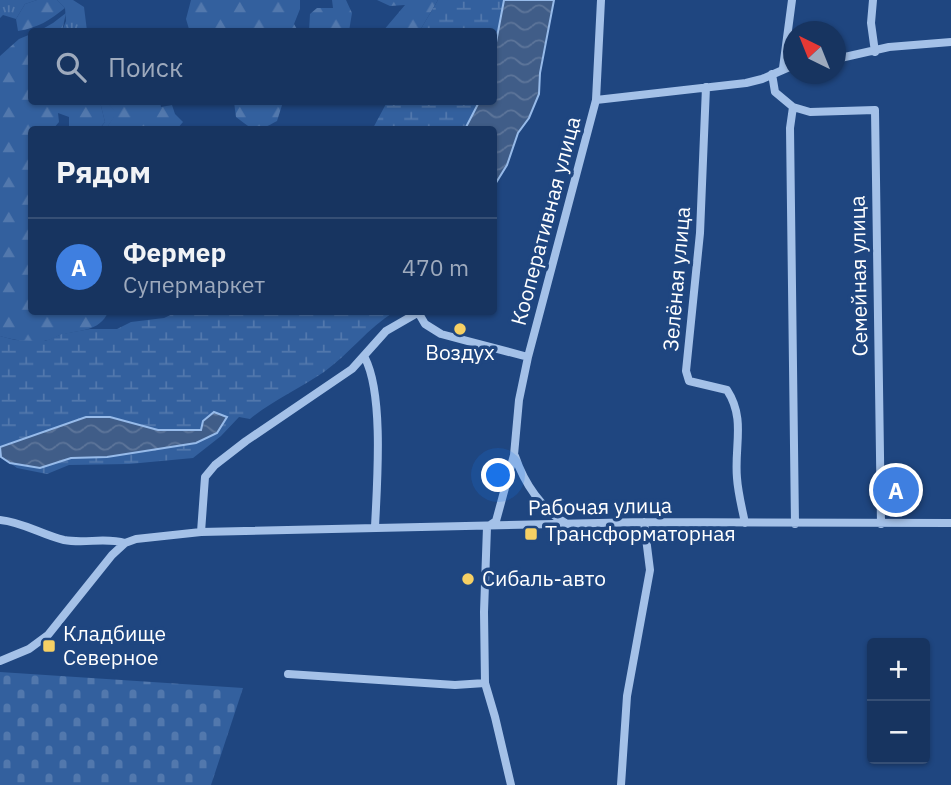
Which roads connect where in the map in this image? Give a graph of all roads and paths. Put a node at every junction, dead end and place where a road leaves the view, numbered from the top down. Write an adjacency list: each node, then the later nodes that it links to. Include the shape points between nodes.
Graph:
1 (601, 0): 11 (street, Кооперативная улица)
2 (792, 0): 4 (street)
3 (873, 0): 6 (street)
4 (789, 21)
5 (951, 42): 6 (street)
6 (874, 52): 7 (street)
7 (846, 56)
8 (783, 68): 9 (street)
9 (772, 74): 10 (street, via 746,83); 12 (street, via 775,92)
10 (706, 87): 11 (street); 20 (street, Зелёная улица, via 700,233 686,371 689,381 727,390 736,403 736,476)
11 (596, 100): 15 (street, Кооперативная улица)
12 (793, 107): 23 (street); 24 (street, Семейная улица, via 810,112 875,110)
13 (414, 315): 16 (street, via 386,331)
14 (420, 315): 15 (street, via 425,324 441,334)
15 (528, 357): 17 (street, Кооперативная улица)
16 (365, 358): 25 (street, via 371,369 377,432); 27 (street, via 209,472)
17 (514, 455): 22 (street, via 544,506); 26 (street, Кооперативная улица, via 496,521)
18 (0, 520): 28 (street, Рабочая улица, via 61,539)
19 (644, 522): 20 (street, Рабочая улица); 22 (street, Рабочая улица); 33 (street, via 650,570 626,696)
20 (745, 523): 23 (street, Рабочая улица)
21 (951, 523): 24 (street, Рабочая улица)
22 (567, 524): 26 (street, Рабочая улица)
23 (795, 524): 24 (street, Рабочая улица)
24 (881, 524)
25 (375, 527): 26 (street, Рабочая улица); 27 (street, Рабочая улица)
26 (488, 527): 31 (street)
27 (201, 532): 28 (street, Рабочая улица)
28 (125, 543): 29 (street, via 48,635)
29 (0, 661)
30 (288, 674): 31 (street)
31 (485, 683): 32 (street)
32 (511, 785)
33 (621, 785)

